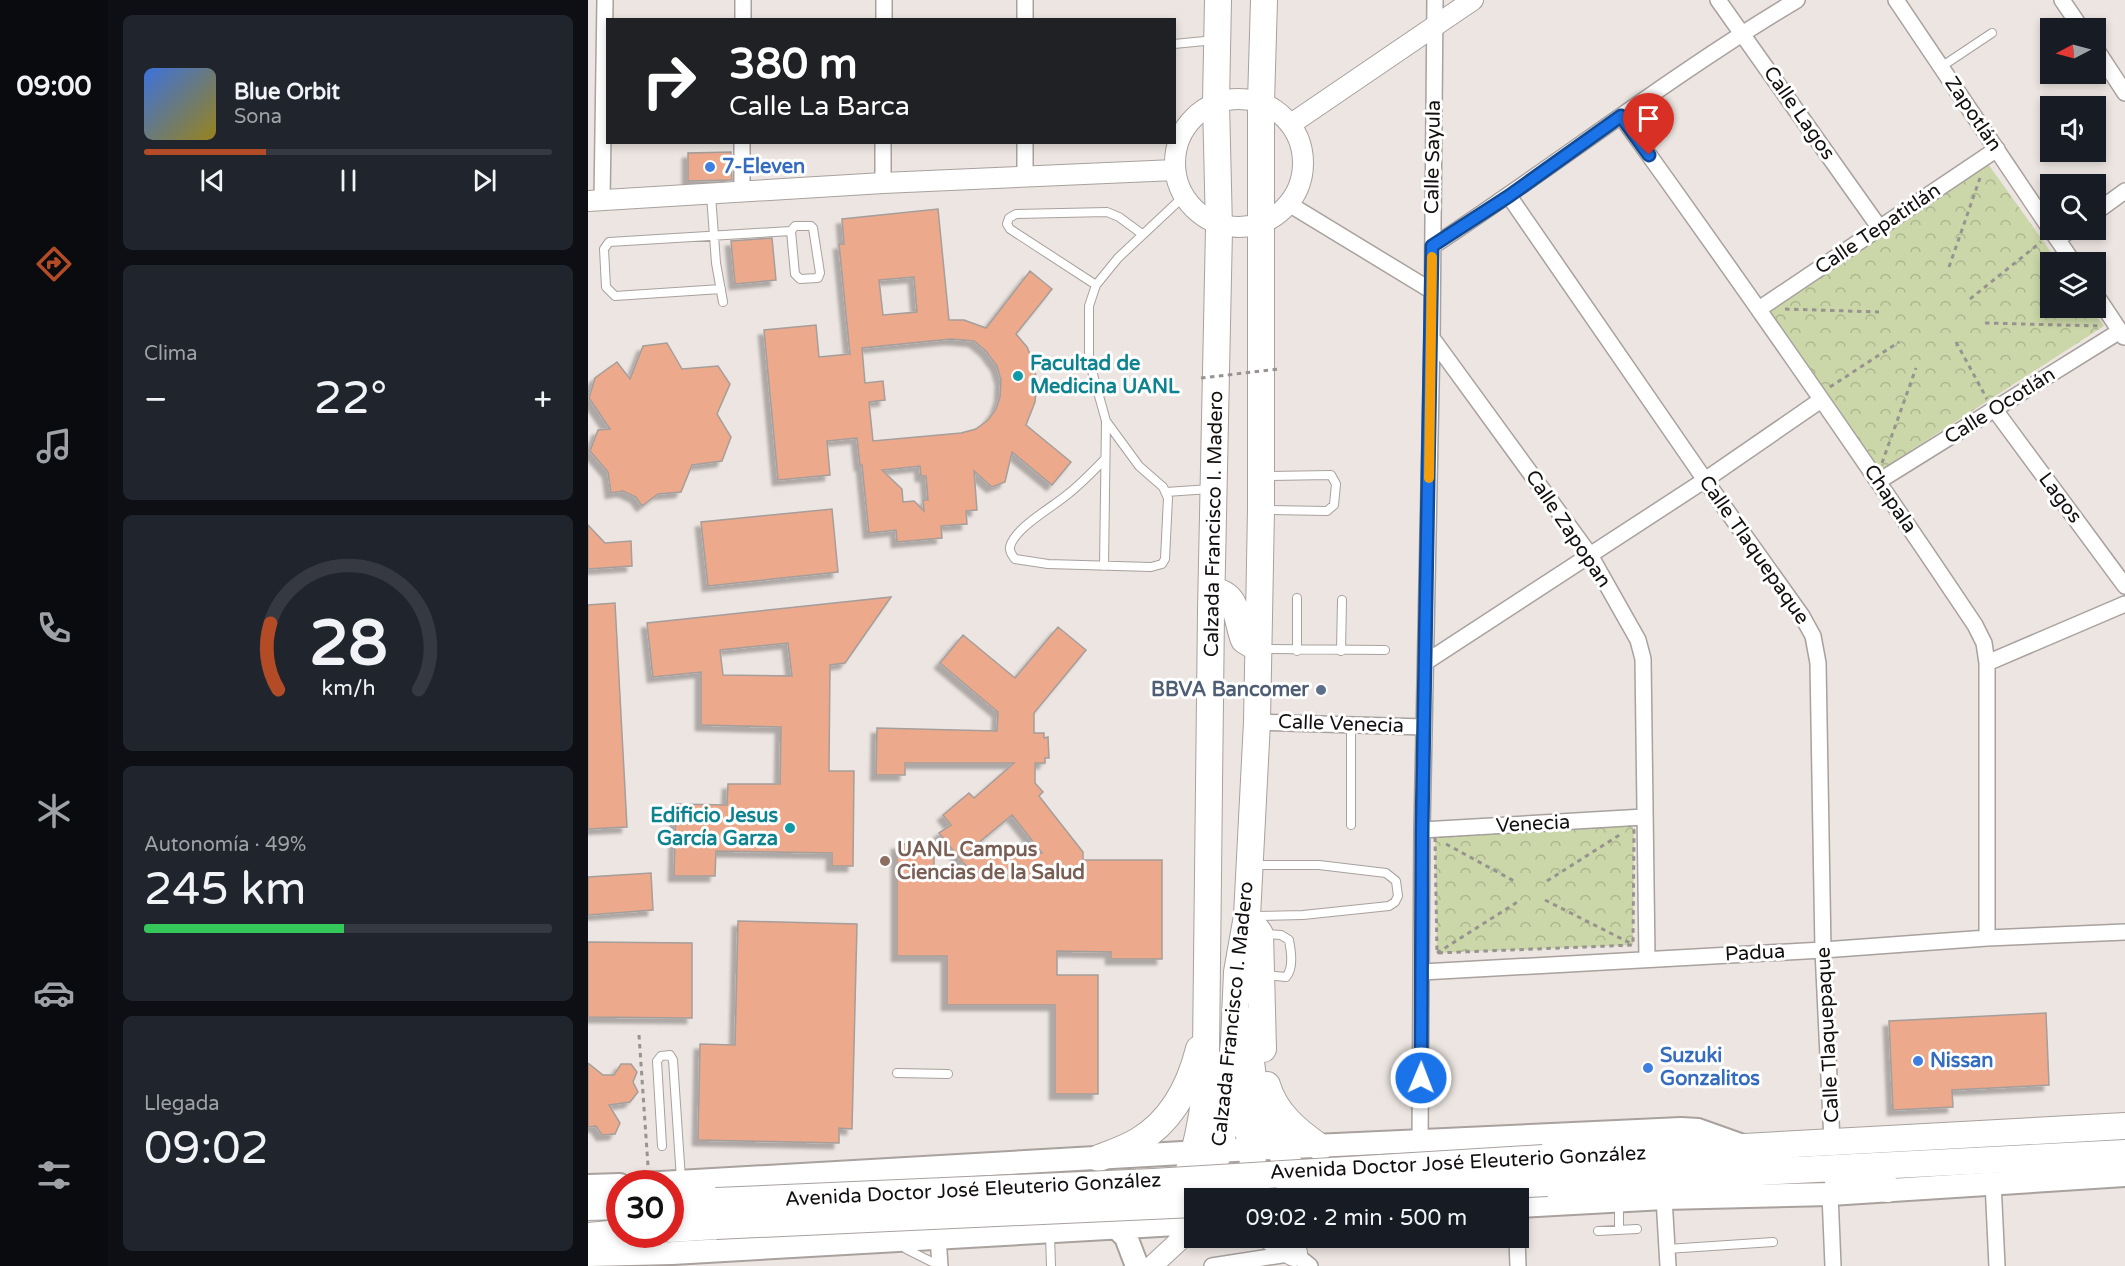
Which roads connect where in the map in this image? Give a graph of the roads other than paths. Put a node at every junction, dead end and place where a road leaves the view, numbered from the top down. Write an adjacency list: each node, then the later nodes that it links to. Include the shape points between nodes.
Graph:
1 (605, 0): 42 (street)
2 (743, 0): 13 (street)
3 (885, 0): 14 (street)
4 (1025, 0): 15 (street)
5 (1218, 0): 20 (main road, Calzada Francisco I. Madero)
6 (1264, 0): 26 (main road, Calzada Francisco I. Madero)
7 (1435, 0): 17 (street, Calle Sayula)
8 (1473, 0): 17 (street)
9 (1718, 0): 18 (street, Calle Lagos)
10 (1797, 0): 18 (street)
11 (1896, 0): 23 (street, Zapotlán)
12 (2062, 0): 16 (street)
13 (743, 18)
14 (884, 18)
15 (1025, 18)
16 (2074, 18)
17 (1434, 26): 28 (street); 53 (street, Calle Sayula)
18 (1742, 33): 27 (street); 48 (street, Calle Lagos)
19 (1992, 33): 23 (lane)
20 (1218, 40): 21 (lane); 25 (main road, Calzada Francisco I. Madero)
21 (1176, 44)
22 (2106, 64): 24 (street)
23 (1941, 67): 33 (street, Zapotlán)
24 (2125, 93)
25 (1216, 102): 26 (street, via 1239,98); 29 (street, via 1201,110); 46 (main road, Calzada Francisco I. Madero)
26 (1261, 102): 28 (street, via 1282,114); 47 (main road, Calzada Francisco I. Madero)
27 (1621, 116): 41 (street); 59 (street, Chapala)
28 (1290, 124): 43 (street, via 1300,143 1304,164 1300,185)
29 (1177, 136): 34 (street)
30 (742, 144): 38 (street)
31 (883, 144): 36 (street)
32 (1024, 144): 35 (street)
33 (1997, 149): 45 (street, Zapotlán); 48 (street, Calle Tepatitlán)
34 (1175, 170): 35 (street); 40 (street)
35 (1024, 177): 36 (street)
36 (883, 183): 38 (street)
37 (2125, 191): 44 (street)
38 (742, 192): 39 (street)
39 (711, 194): 42 (street); 51 (lane)
40 (1184, 196): 46 (street, via 1204,217); 50 (lane)
41 (1509, 196): 53 (street); 68 (street, Calle Tlaquepaque)
42 (595, 200)
43 (1289, 204): 47 (street); 57 (street)
44 (2106, 205)
45 (2040, 217)
46 (1218, 224): 47 (street, via 1240,228); 70 (main road, Calzada Francisco I. Madero)
47 (1261, 224): 67 (main road, Calzada Francisco I. Madero)
48 (1879, 227): 59 (street, Calle Tepatitlán)
49 (791, 231): 49 (lane, via 795,274 800,279 818,278 813,228 795,226); 51 (lane)
50 (1142, 234): 55 (lane); 55 (lane, via 1107,212 1016,214 1009,218 1010,229)
51 (714, 235): 56 (lane); 56 (lane, via 609,242 604,249 606,287 615,296)
52 (2055, 240): 54 (street, Zapotlán)
53 (1432, 246): 57 (street, Calle Sayula)
54 (2065, 252)
55 (1096, 285): 65 (lane, via 1089,306 1089,360)
56 (720, 289): 58 (lane)
57 (1432, 291): 62 (street, Calle Sayula)
58 (723, 302)
59 (1759, 309): 63 (street, Chapala)
60 (2106, 310): 61 (street)
61 (2122, 335): 64 (street, Calle Ocotlán)
62 (1432, 338): 73 (street, Calle Zapopan); 84 (street, Calle Sayula)
63 (1822, 395): 68 (street); 69 (street, Chapala)
64 (1991, 405): 69 (street, Calle Ocotlán); 75 (street, Lagos)
65 (1106, 421): 66 (lane); 71 (lane, via 1139,466)
66 (1105, 459): 74 (lane); 74 (lane, via 1019,532 1010,547 1020,561)
67 (1261, 477): 72 (main road, Calzada Francisco I. Madero); 72 (lane, via 1331,475 1336,484 1335,505 1327,511)
68 (1705, 480): 73 (street); 97 (street, Calle Tlaquepaque, via 1813,636 1818,663)
69 (1879, 481): 85 (street, Chapala, via 1975,625 1984,643)
70 (1215, 489): 71 (lane); 76 (main road, Calzada Francisco I. Madero)
71 (1166, 492): 74 (lane, via 1166,559 1162,564)
72 (1261, 510): 80 (main road, Calzada Francisco I. Madero)
73 (1590, 555): 84 (street); 89 (street, Calle Zapopan, via 1638,640 1643,659)
74 (1104, 566)
75 (2125, 586)
76 (1212, 591): 80 (main road, via 1230,598 1244,640); 92 (main road, Calzada Francisco I. Madero)
77 (1298, 598): 82 (lane)
78 (1342, 600): 83 (lane)
79 (2125, 604): 85 (street)
80 (1259, 649): 82 (lane); 86 (main road, Calzada Francisco I. Madero)
81 (1385, 650): 83 (lane)
82 (1297, 651): 83 (lane)
83 (1341, 651)
84 (1426, 662): 88 (street, Calle Sayula)
85 (1987, 663): 96 (street, Chapala)
86 (1257, 722): 87 (street, Calle Venecia); 93 (main road, Calzada Francisco I. Madero)
87 (1351, 724): 88 (street, Calle Venecia); 90 (lane)
88 (1424, 727): 91 (street, Calle Sayula)
89 (1638, 822): 91 (street, Venecia); 98 (street, Calle Zapopan)
90 (1351, 825)
91 (1429, 834): 99 (street, Calle Sayula)
92 (1208, 865): 100 (main road); 101 (main road, Calzada Francisco I. Madero)
93 (1250, 865): 94 (main road, Calzada Francisco I. Madero); 94 (lane, via 1319,865 1386,873 1396,881 1398,896 1389,906)
94 (1253, 925): 100 (main road, Calzada Francisco I. Madero)
95 (2125, 932): 96 (street, Padua)
96 (1987, 938): 97 (street, Padua)
97 (1823, 950): 98 (street, Padua); 106 (street, Calle Tlaquepaque)
98 (1647, 959): 99 (street, Padua)
99 (1422, 972): 107 (street, Calle Sayula)
100 (1249, 973): 102 (main road, Calzada Francisco I. Madero); 111 (main road, via 1244,1001 1255,1095); 111 (main road, via 1270,1096 1297,1131)
101 (1206, 1023): 112 (main road, Calzada Francisco I. Madero); 114 (main road, via 1189,1080 1169,1114 1140,1140)
102 (1233, 1042): 111 (main road, via 1241,1097); 112 (main road, Calzada Francisco I. Madero, via 1225,1120)
103 (897, 1073): 104 (lane)
104 (948, 1074)
105 (2125, 1126): 106 (main road, Avenida Doctor José Eleuterio González)
106 (1832, 1141): 110 (main road, Avenida Doctor José Eleuterio González)
107 (1420, 1142): 108 (main road, Avenida Doctor José Eleuterio González); 110 (main road, Avenida Doctor José Eleuterio González, via 1681,1129 1698,1130)
108 (1356, 1145): 111 (main road, Avenida Doctor José Eleuterio González); 127 (main road, via 1339,1163)
109 (662, 1146): 116 (lane, via 657,1061 670,1055 674,1060)
110 (1743, 1146): 139 (main road, Avenida Doctor José Eleuterio González, bridge, via 1153,1182)
111 (1283, 1149): 112 (main road, Avenida Doctor José Eleuterio González); 124 (main road); 125 (main road); 126 (main road)
112 (1206, 1153): 114 (main road, Avenida Doctor José Eleuterio González); 122 (main road, Calzada Francisco I. Madero); 123 (main road, Calzada Francisco I. Madero)
113 (2125, 1153): 118 (main road, Avenida Doctor José Eleuterio González)
114 (1095, 1159): 115 (main road, Avenida Doctor José Eleuterio González); 143 (main road, via 1114,1182 1113,1210 1105,1219)
115 (902, 1165): 130 (main road, Avenida Doctor José Eleuterio González); 152 (main road, via 926,1179 936,1206 924,1231)
116 (676, 1170)
117 (2125, 1174): 119 (main road)
118 (1715, 1175): 128 (main road, Avenida Doctor José Eleuterio González, bridge); 129 (main road, via 1734,1185 1754,1188 1854,1183)
119 (1993, 1182): 129 (main road); 168 (street)
120 (606, 1185): 121 (main road)
121 (588, 1186)
122 (1197, 1188)
123 (1205, 1188)
124 (1261, 1188)
125 (1280, 1188)
126 (1307, 1188)
127 (1338, 1188)
128 (1459, 1188)
129 (1888, 1189): 131 (main road)
130 (684, 1192)
131 (1830, 1194): 133 (main road); 167 (street)
132 (684, 1197): 139 (main road, Avenida Doctor José Eleuterio González)
133 (1664, 1198): 134 (main road); 157 (street)
134 (1619, 1201): 136 (main road); 146 (lane)
135 (1184, 1205): 139 (main road, Avenida Doctor José Eleuterio González, bridge, via 1067,1211)
136 (1529, 1205)
137 (606, 1206): 138 (main road)
138 (588, 1207)
139 (716, 1214): 155 (main road, Avenida Doctor José Eleuterio González)
140 (1184, 1225): 141 (main road, Avenida Doctor José Eleuterio González)
141 (1117, 1228): 143 (main road, Avenida Doctor José Eleuterio González); 161 (main road, via 1126,1237)
142 (1184, 1228): 162 (street)
143 (1084, 1229): 147 (main road, Avenida Doctor José Eleuterio González)
144 (1184, 1229): 163 (street)
145 (1637, 1229): 146 (lane)
146 (1619, 1230): 148 (lane)
147 (1050, 1231): 151 (main road, Avenida Doctor José Eleuterio González); 160 (lane)
148 (1598, 1231)
149 (606, 1234): 150 (main road)
150 (588, 1236)
151 (938, 1237): 152 (main road, Avenida Doctor José Eleuterio González); 159 (street)
152 (907, 1239): 155 (main road, Avenida Doctor José Eleuterio González); 159 (lane, via 906,1249)
153 (1773, 1242): 157 (lane)
154 (1517, 1248): 165 (street)
155 (672, 1249): 158 (main road, Avenida Doctor José Eleuterio González)
156 (1299, 1249): 164 (street)
157 (1667, 1250): 166 (street)
158 (588, 1255)
159 (939, 1264)
160 (1051, 1266)
161 (1137, 1266)
162 (1146, 1266)
163 (1152, 1266)
164 (1212, 1266)
165 (1518, 1266)
166 (1668, 1266)
167 (1833, 1266)
168 (1997, 1266)

